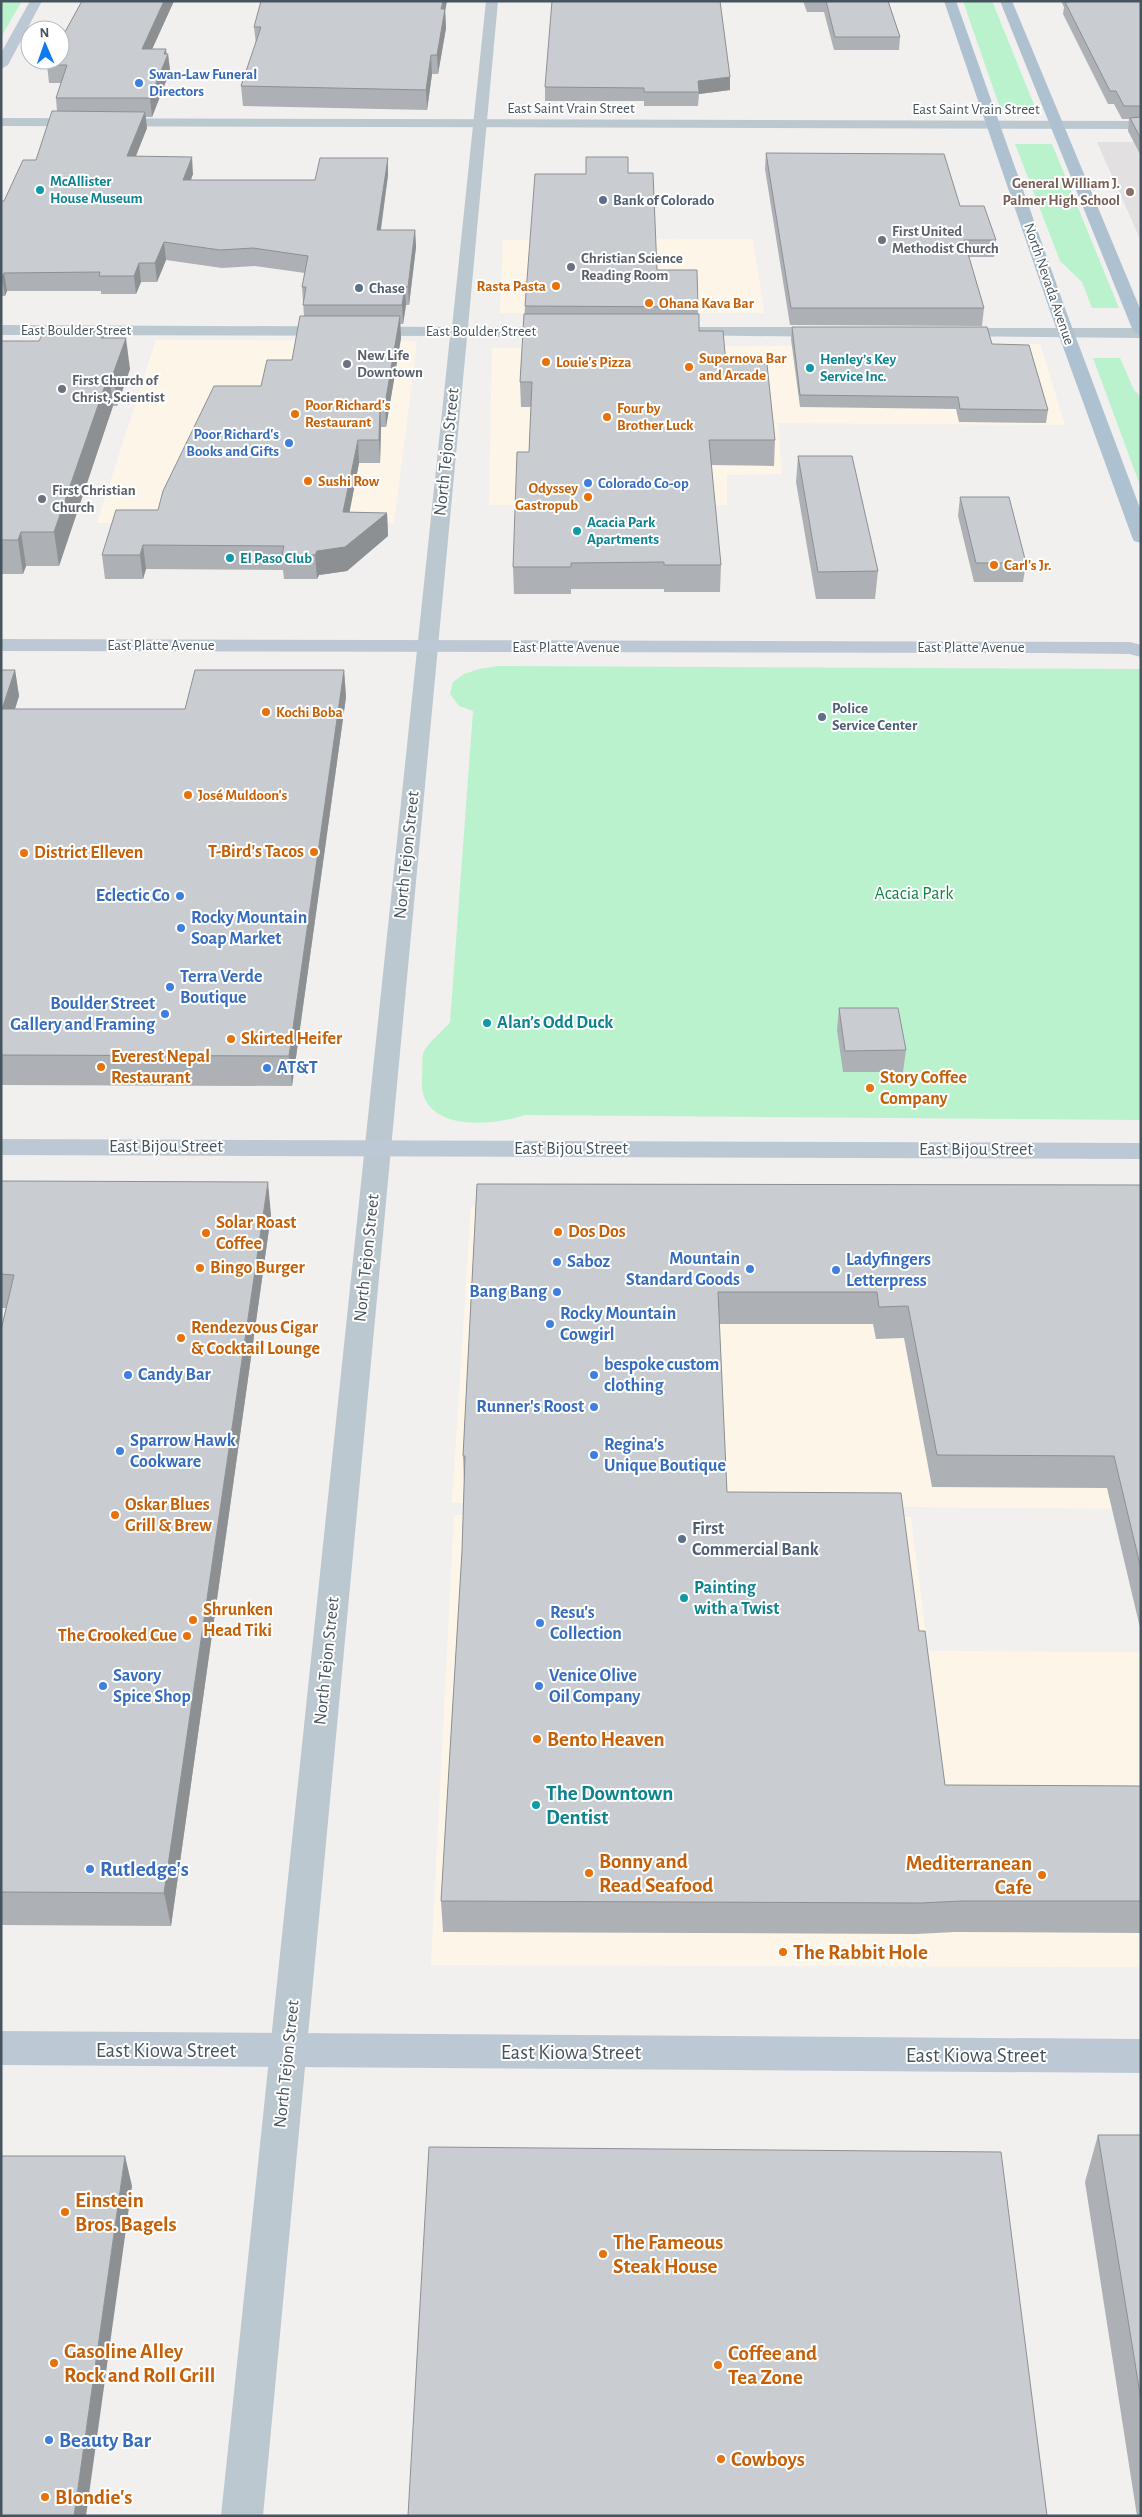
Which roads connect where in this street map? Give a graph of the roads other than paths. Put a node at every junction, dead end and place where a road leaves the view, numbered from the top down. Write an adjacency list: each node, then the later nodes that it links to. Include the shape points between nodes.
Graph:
1 (36, 1): 5 (main road)
2 (492, 1): 7 (street, North Tejon Street)
3 (950, 1): 10 (main road, North Nevada Avenue)
4 (1006, 1): 8 (main road)
5 (1, 65)
6 (1, 122): 7 (street, East Saint Vrain Street)
7 (480, 124): 10 (street, East Saint Vrain Street); 12 (street, North Tejon Street)
8 (1056, 125): 9 (street, East Saint Vrain Street); 10 (street, East Saint Vrain Street); 17 (main road)
9 (1141, 125)
10 (994, 126): 18 (main road, North Nevada Avenue)
11 (1, 330): 12 (street, East Boulder Street)
12 (459, 331): 13 (street, East Boulder Street); 21 (street, North Tejon Street)
13 (577, 332)
14 (665, 332): 15 (street)
15 (851, 332)
16 (938, 332): 18 (street)
17 (1141, 332): 18 (street)
18 (1066, 333): 19 (main road, North Nevada Avenue)
19 (1141, 537)
20 (1, 645): 21 (main road, East Platte Avenue)
21 (428, 646): 22 (main road, East Platte Avenue); 24 (street, North Tejon Street)
22 (1137, 648)
23 (1, 1147): 24 (main road, East Bijou Street)
24 (378, 1148): 25 (main road, East Bijou Street); 27 (street, North Tejon Street)
25 (1141, 1151)
26 (1, 2048): 27 (main road, East Kiowa Street)
27 (288, 2050): 28 (main road, East Kiowa Street); 29 (street, North Tejon Street)
28 (1141, 2056)
29 (242, 2516)

